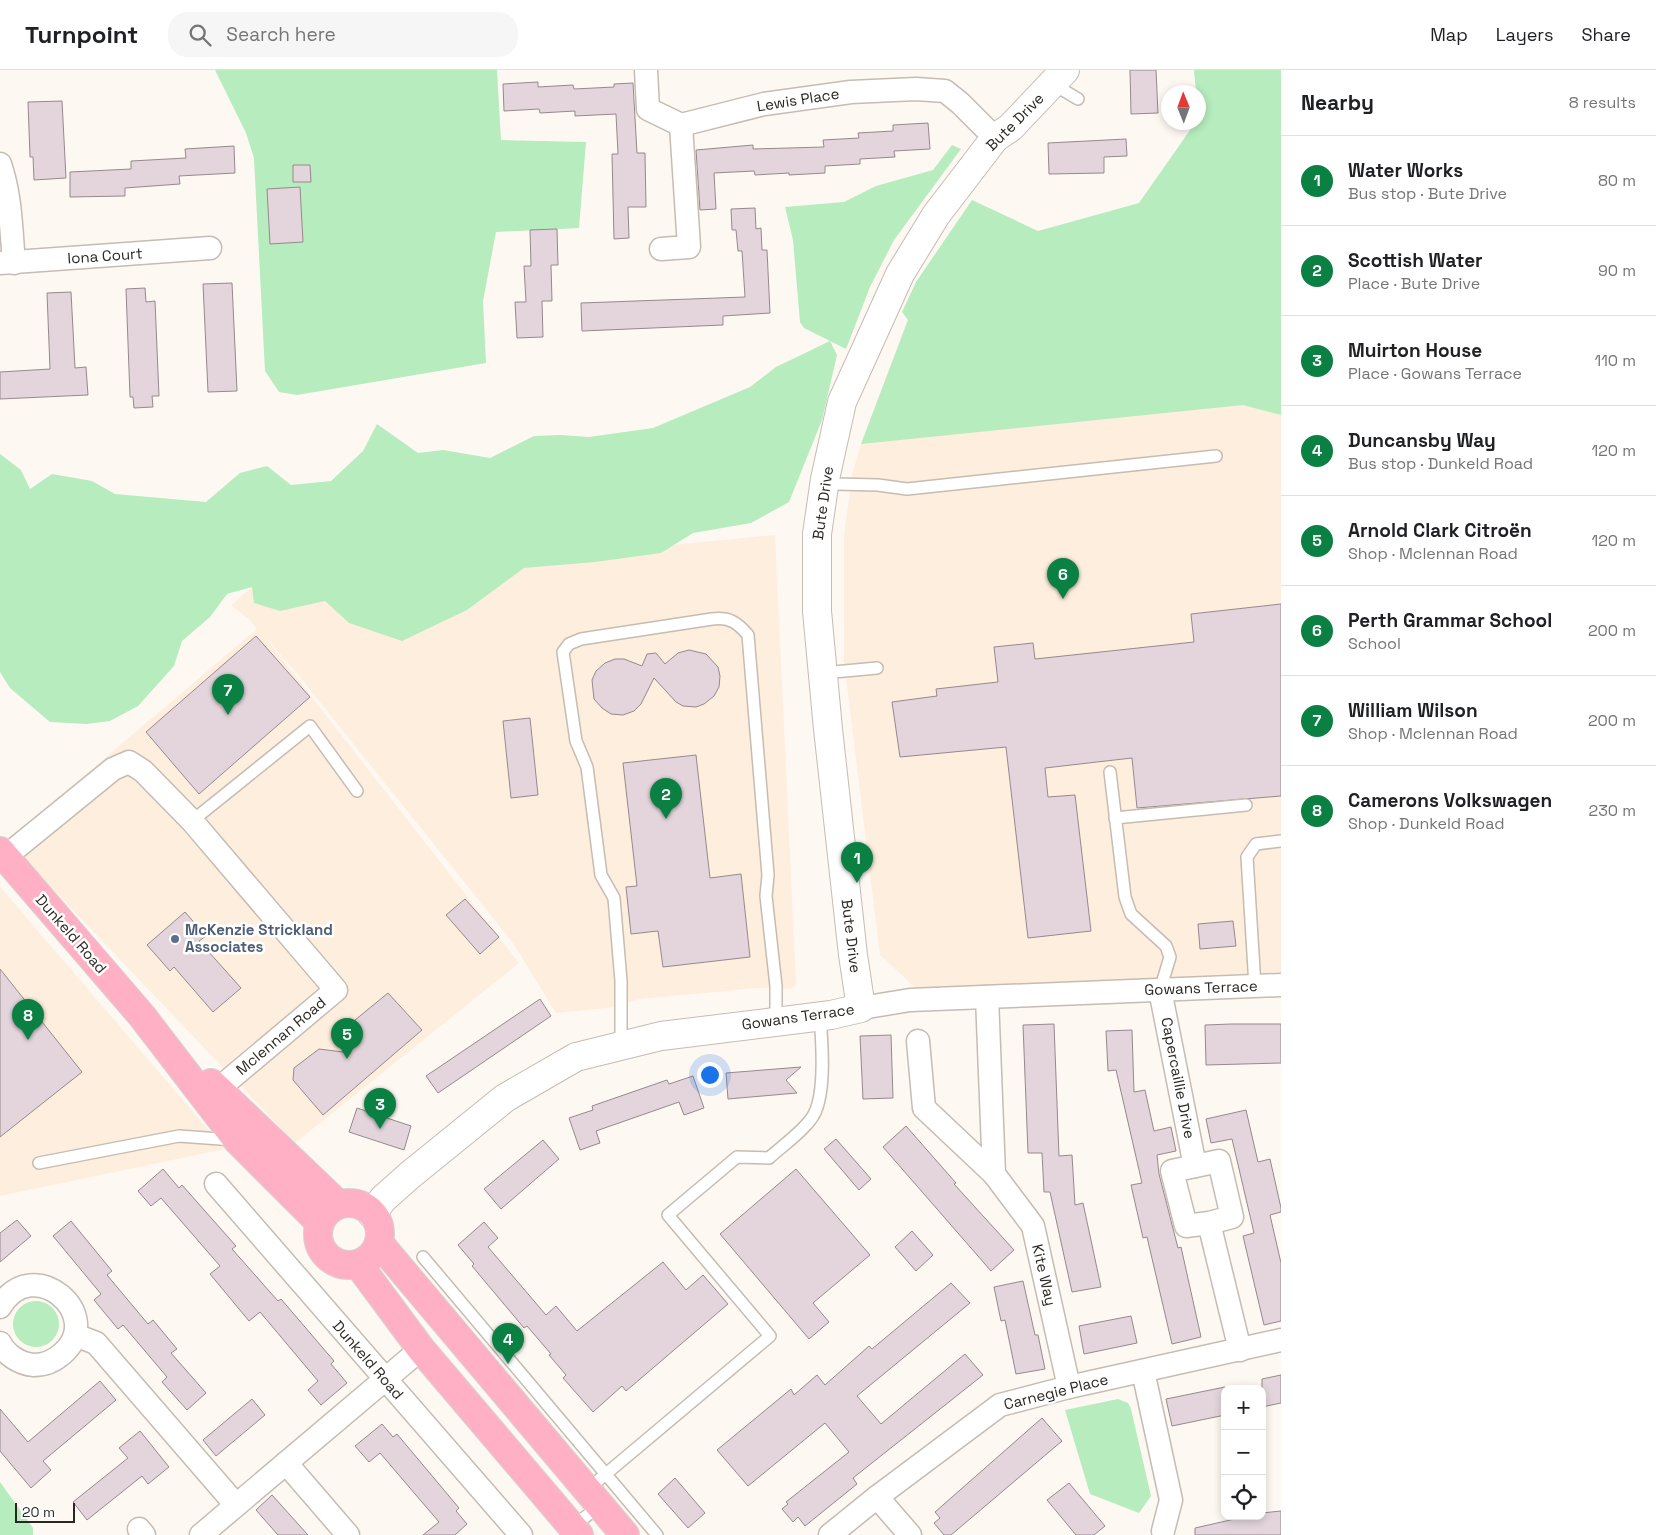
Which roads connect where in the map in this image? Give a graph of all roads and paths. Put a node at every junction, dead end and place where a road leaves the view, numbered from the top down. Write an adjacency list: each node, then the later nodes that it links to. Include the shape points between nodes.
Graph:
1 (646, 70): 5 (street, via 648,109)
2 (1059, 77): 4 (lane); 6 (street, Bute Drive, via 1011,127)
3 (915, 79): 5 (street, Lewis Place, via 764,104); 6 (street, Lewis Place, via 945,91)
4 (1078, 99)
5 (681, 124): 9 (street, via 689,247)
6 (995, 138): 12 (street, Bute Drive, via 936,215 900,274 871,332 842,402)
7 (0, 164): 10 (street, via 10,207)
8 (210, 248): 10 (street, Iona Court)
9 (661, 249)
10 (7, 263)
11 (1216, 456): 12 (lane, via 907,489 836,484)
12 (825, 479): 14 (street, Bute Drive, via 817,534 817,611)
13 (877, 668): 14 (lane)
14 (823, 673): 26 (street, Bute Drive, via 852,955)
15 (1110, 772): 18 (lane)
16 (357, 791): 19 (lane, via 310,726)
17 (1246, 805): 18 (lane)
18 (1115, 818): 24 (lane, via 1125,897 1131,914 1166,946 1170,957)
19 (192, 821): 21 (street, Mclennan Road, via 143,771 129,762 113,769); 32 (street, Mclennan Road, via 336,990)
20 (1281, 841): 23 (lane, via 1256,844 1247,857)
21 (1, 852): 27 (main road, Dunkeld Road)
22 (1281, 985): 23 (street, Gowans Terrace)
23 (1255, 986): 24 (street, Gowans Terrace)
24 (1160, 990): 25 (street, Gowans Terrace); 35 (street, Capercaillie Drive)
25 (987, 997): 26 (street, Gowans Terrace, via 910,1000); 36 (street)
26 (861, 1008): 28 (street, Gowans Terrace)
27 (142, 1016): 32 (main road, Dunkeld Road); 33 (main road, Dunkeld Road)
28 (820, 1016): 29 (street, Gowans Terrace); 54 (lane, via 822,1084 812,1118 769,1158 737,1157 668,1215 770,1336)
29 (776, 1021): 31 (street, Gowans Terrace); 31 (lane, via 776,986 766,896 768,875 748,635 727,617 712,619 581,639 569,644 563,652 576,741 587,766 602,874 614,898 621,981)
30 (918, 1041): 36 (street, Kite Way, via 924,1108)
31 (621, 1044): 39 (street, Gowans Terrace, via 576,1057 505,1098 383,1199)
32 (217, 1090): 38 (main road, Dunkeld Road)
33 (238, 1141): 34 (lane, via 179,1136); 38 (main road, Dunkeld Road)
34 (39, 1163)
35 (1195, 1166): 40 (street, via 1172,1171 1186,1226); 40 (street, via 1219,1161 1232,1217)
36 (994, 1174): 52 (street, Kite Way, via 1032,1226)
37 (216, 1184): 51 (street, Dunkeld Road)
38 (329, 1213): 39 (main road, via 359,1204); 43 (main road, via 318,1233 323,1251 338,1263)
39 (372, 1214): 41 (main road, via 379,1225)
40 (1209, 1223): 49 (street)
41 (379, 1244): 43 (main road, via 367,1260); 54 (main road)
42 (423, 1257): 54 (lane)
43 (358, 1264): 48 (main road)
44 (0, 1307): 45 (street, via 24,1287 47,1287 58,1292 72,1308)
45 (75, 1335): 47 (street, via 65,1352 56,1359 34,1365 10,1355); 56 (street, via 96,1343)
46 (1281, 1340): 49 (street, Carnegie Place)
47 (0, 1342)
48 (421, 1349): 51 (street); 58 (main road)
49 (1240, 1350): 50 (street, Carnegie Place)
50 (1143, 1371): 52 (street, Carnegie Place); 57 (street, via 1171,1500)
51 (385, 1380): 53 (street); 61 (street, Dunkeld Road)
52 (1069, 1387): 55 (street, Carnegie Place, via 1000,1405)
53 (286, 1463): 56 (street); 60 (street)
54 (598, 1489): 58 (lane); 62 (main road); 63 (lane)
55 (877, 1497): 64 (street, Carnegie Place); 65 (street)
56 (236, 1505): 59 (street)
57 (1163, 1531)
58 (571, 1532)
59 (201, 1535)
60 (348, 1535)
61 (521, 1535)
62 (625, 1535)
63 (657, 1535)
64 (830, 1535)
65 (910, 1535)

